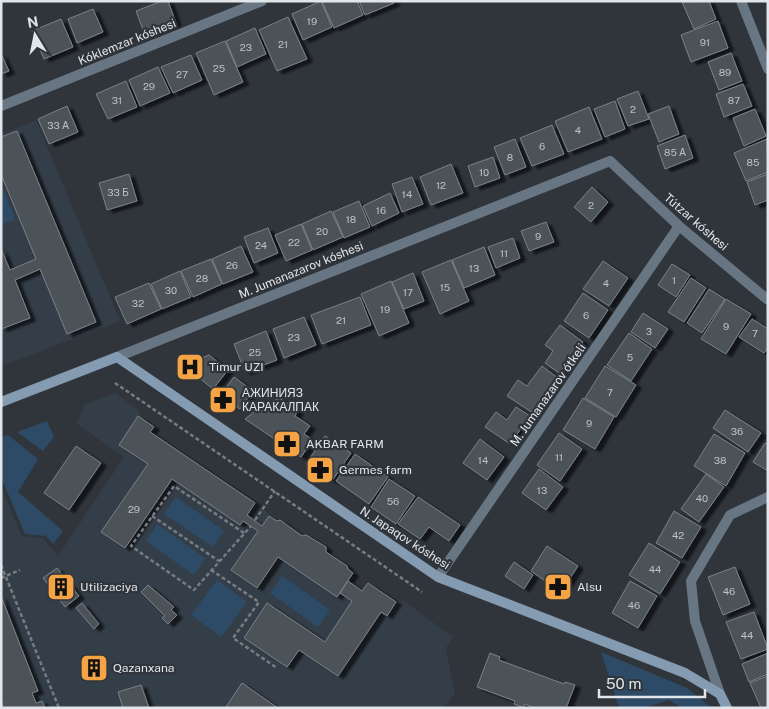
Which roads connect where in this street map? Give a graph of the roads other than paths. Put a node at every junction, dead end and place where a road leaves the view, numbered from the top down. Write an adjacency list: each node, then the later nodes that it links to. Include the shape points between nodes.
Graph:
1 (262, 1): 4 (street, Kóklemzar kóshesi)
2 (741, 1): 3 (street)
3 (768, 69)
4 (1, 106)
5 (610, 161): 6 (street, Tútzar kóshesi); 8 (street, M. Jumanazarov kóshesi)
6 (680, 226): 7 (street, Tútzar kóshesi); 11 (street, M. Jumanazarov ótkeli)
7 (768, 300)
8 (117, 357): 9 (main road, M. Jumanazarov kóshesi); 11 (main road, N. Japaqov kóshesi)
9 (1, 402)
10 (768, 497): 12 (street, via 730,515 691,581 695,621)
11 (438, 578): 12 (main road, N. Japaqov kóshesi, via 685,673)
12 (720, 694): 13 (main road, N. Japaqov kóshesi)
13 (728, 708)

